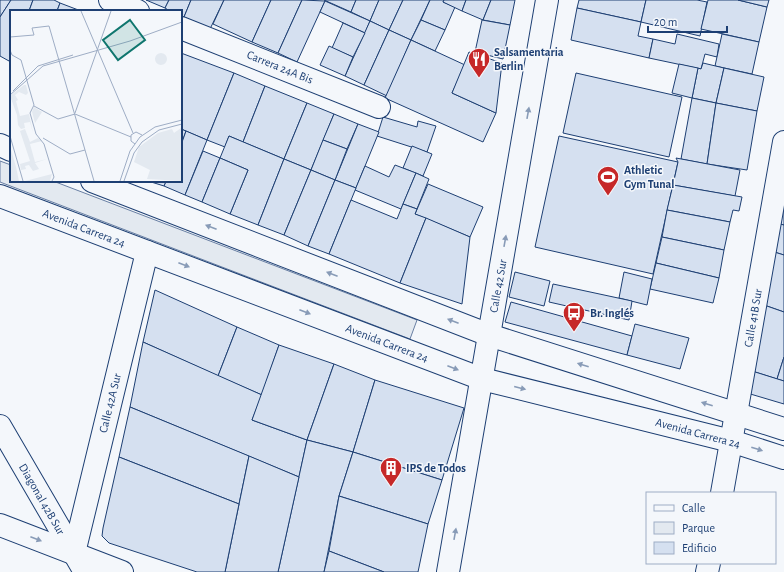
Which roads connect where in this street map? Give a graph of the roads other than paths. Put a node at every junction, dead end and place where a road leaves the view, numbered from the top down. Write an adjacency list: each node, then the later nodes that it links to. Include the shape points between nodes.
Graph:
1 (110, 0): 3 (street)
2 (547, 0): 12 (street, Calle 42 Sur, one-way to 2)
3 (135, 10)
4 (182, 28): 5 (street, Carrera 24A Bis)
5 (379, 107)
6 (784, 142): 14 (street, Calle 41B Sur)
7 (0, 145): 8 (street)
8 (10, 150)
9 (95, 182): 12 (street, one-way to 9)
10 (0, 196): 11 (street, Avenida Carrera 24)
11 (147, 252): 13 (street, Avenida Carrera 24, one-way to 13); 21 (street, Calle 42A Sur)
12 (489, 335): 13 (street, Calle 42 Sur); 14 (street, one-way to 12)
13 (482, 379): 17 (street, Avenida Carrera 24, one-way to 17); 24 (street, Calle 42 Sur, one-way to 13)
14 (736, 413): 16 (street); 17 (street, Calle 41B Sur)
15 (0, 426): 21 (street, Diagonal 42B Sur)
16 (784, 429)
17 (731, 440): 18 (street, Avenida Carrera 24, one-way to 18); 19 (street, Calle 41B Sur)
18 (784, 458)
19 (722, 492)
20 (0, 525): 21 (street, one-way to 21)
21 (74, 554): 22 (street, Diagonal 42B Sur); 23 (street)
22 (85, 572)
23 (122, 572)
24 (448, 572)

